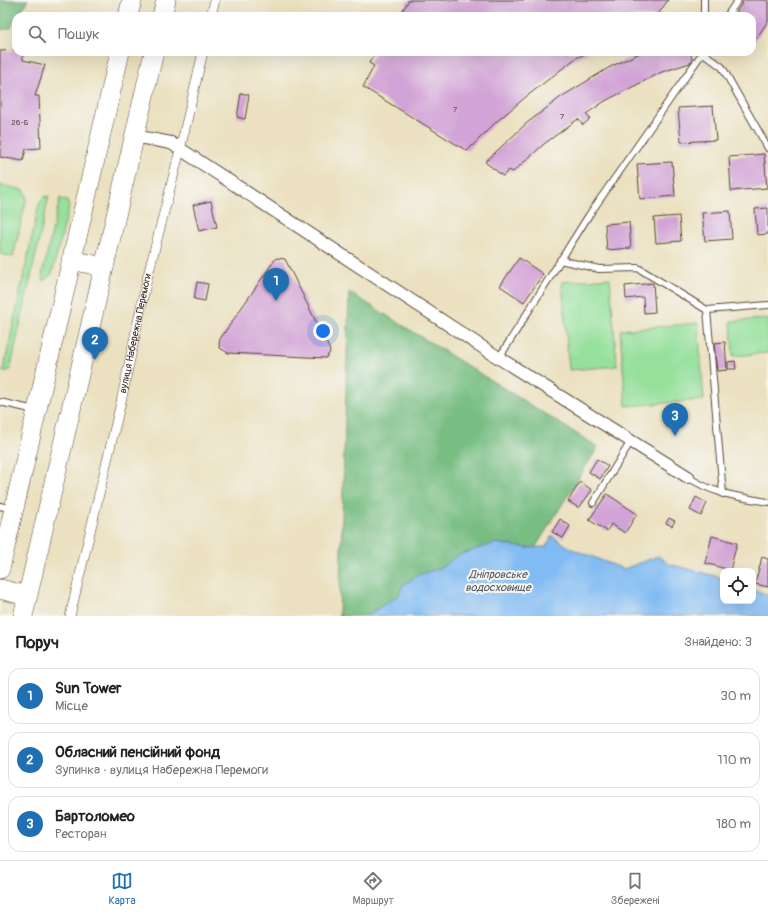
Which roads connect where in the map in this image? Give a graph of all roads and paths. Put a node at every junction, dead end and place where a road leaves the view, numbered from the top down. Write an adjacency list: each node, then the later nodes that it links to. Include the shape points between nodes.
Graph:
1 (132, 0): 6 (main road)
2 (166, 0): 7 (main road)
3 (215, 0): 8 (street)
4 (704, 0): 9 (lane)
5 (738, 0): 10 (lane)
6 (129, 12)
7 (163, 12)
8 (213, 12)
9 (704, 12)
10 (730, 12)
11 (119, 56): 19 (main road)
12 (153, 56): 16 (main road)
13 (202, 56): 18 (street, вулиця Набережна Перемоги)
14 (699, 56): 20 (lane)
15 (707, 56): 17 (lane, via 722,67)
16 (134, 136): 18 (street, via 171,144); 21 (main road)
17 (768, 148)
18 (180, 150): 24 (street); 37 (street, вулиця Набережна Перемоги, via 147,280)
19 (71, 260): 21 (main road); 26 (main road)
20 (560, 260): 23 (lane, via 599,270 638,268); 24 (lane)
21 (104, 267): 35 (main road)
22 (768, 305): 23 (lane)
23 (707, 310): 29 (lane)
24 (499, 358): 27 (street)
25 (0, 402): 26 (lane)
26 (37, 410): 32 (main road)
27 (631, 441): 28 (street); 31 (lane)
28 (688, 478): 29 (lane)
29 (723, 494): 30 (lane)
30 (768, 502)
31 (593, 503)
32 (7, 508): 33 (main road)
33 (0, 569)
34 (0, 589): 35 (main road)
35 (27, 596): 36 (main road)
36 (23, 616)
37 (70, 616)

